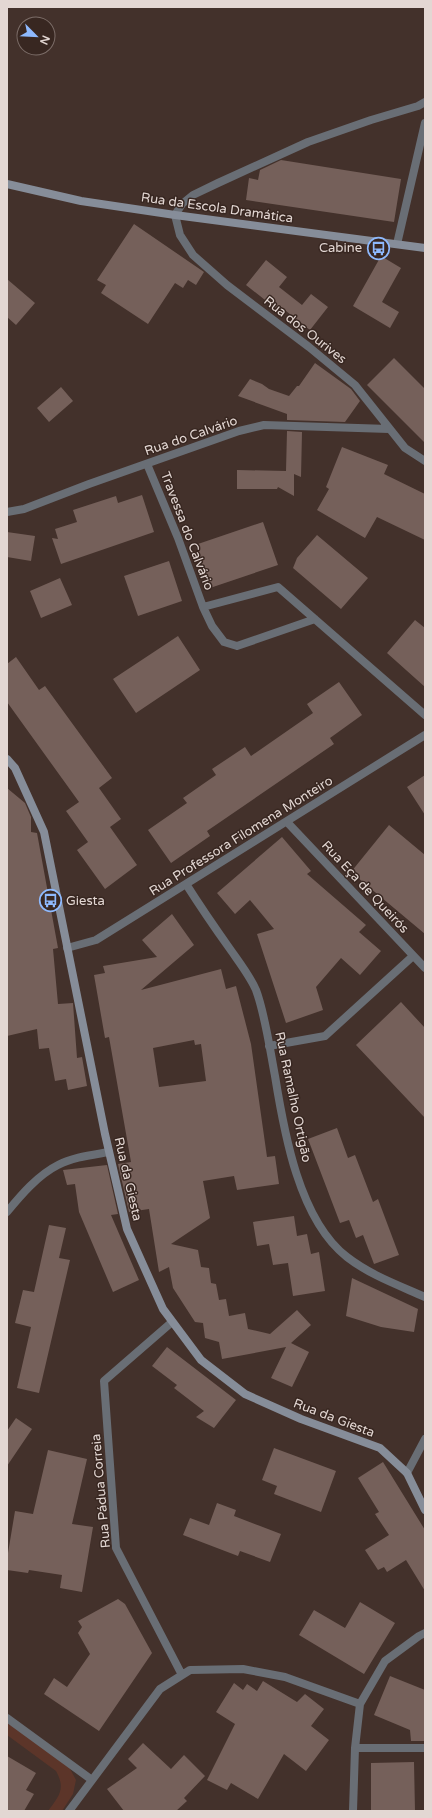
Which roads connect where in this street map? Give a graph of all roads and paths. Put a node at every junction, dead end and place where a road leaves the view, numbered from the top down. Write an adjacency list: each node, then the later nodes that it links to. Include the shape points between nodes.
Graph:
1 (425, 102): 4 (street, via 308,142 193,195 182,204)
2 (425, 123): 5 (street)
3 (7, 184): 4 (street, Rua da Escola Dramática, via 81,201)
4 (175, 215): 5 (street, Rua da Escola Dramática); 7 (street, Rua dos Ourives, via 180,235 193,255 227,285 356,385)
5 (396, 244): 6 (street, Rua da Escola Dramática)
6 (425, 248)
7 (389, 428): 8 (street, Rua dos Ourives, via 405,448); 9 (street, Rua do Calvário, via 264,425 239,431)
8 (425, 461)
9 (147, 464): 10 (street, Rua do Calvário, via 24,509); 11 (street, Travessa do Calvário)
10 (7, 512)
11 (203, 607): 12 (street, Travessa do Calvário, via 278,587); 12 (street, Travessa do Calvário, via 212,626 224,642 237,646)
12 (314, 619): 13 (street, Travessa do Calvário)
13 (425, 715)
14 (425, 735): 16 (street, Rua Professora Filomena Monteiro)
15 (7, 759): 18 (street, Rua da Giesta, via 15,768 44,832)
16 (287, 822): 17 (street, Rua Professora Filomena Monteiro); 19 (street, Rua Eça de Queirós)
17 (186, 884): 18 (street, Rua Professora Filomena Monteiro, via 96,940); 21 (street, Rua Ramalho Ortigão, via 256,990)
18 (67, 948): 22 (street, Rua da Giesta)
19 (414, 956): 20 (street, Rua Eça de Queirós); 21 (street, via 325,1036)
20 (425, 968)
21 (269, 1046): 24 (street, Rua Ramalho Ortigão, via 293,1160 308,1205 324,1233 346,1257 373,1274)
22 (109, 1152): 23 (street, via 57,1165 36,1181); 25 (street, Rua da Giesta, via 127,1229 163,1309)
23 (7, 1212)
24 (425, 1297)
25 (172, 1322): 27 (street, Rua da Giesta, via 201,1360 245,1394 301,1419 380,1448); 30 (street, Rua Pádua Correia, via 104,1381 116,1548)
26 (425, 1439): 27 (street)
27 (408, 1473): 28 (street)
28 (425, 1510)
29 (425, 1633): 31 (street, via 385,1661)
30 (182, 1675): 31 (street, via 190,1670 243,1669 285,1677); 35 (street, via 160,1689)
31 (360, 1704): 33 (street)
32 (7, 1718): 35 (street)
33 (355, 1748): 34 (street); 37 (street)
34 (425, 1748)
35 (92, 1780): 36 (street)
36 (69, 1811)
37 (353, 1811)

